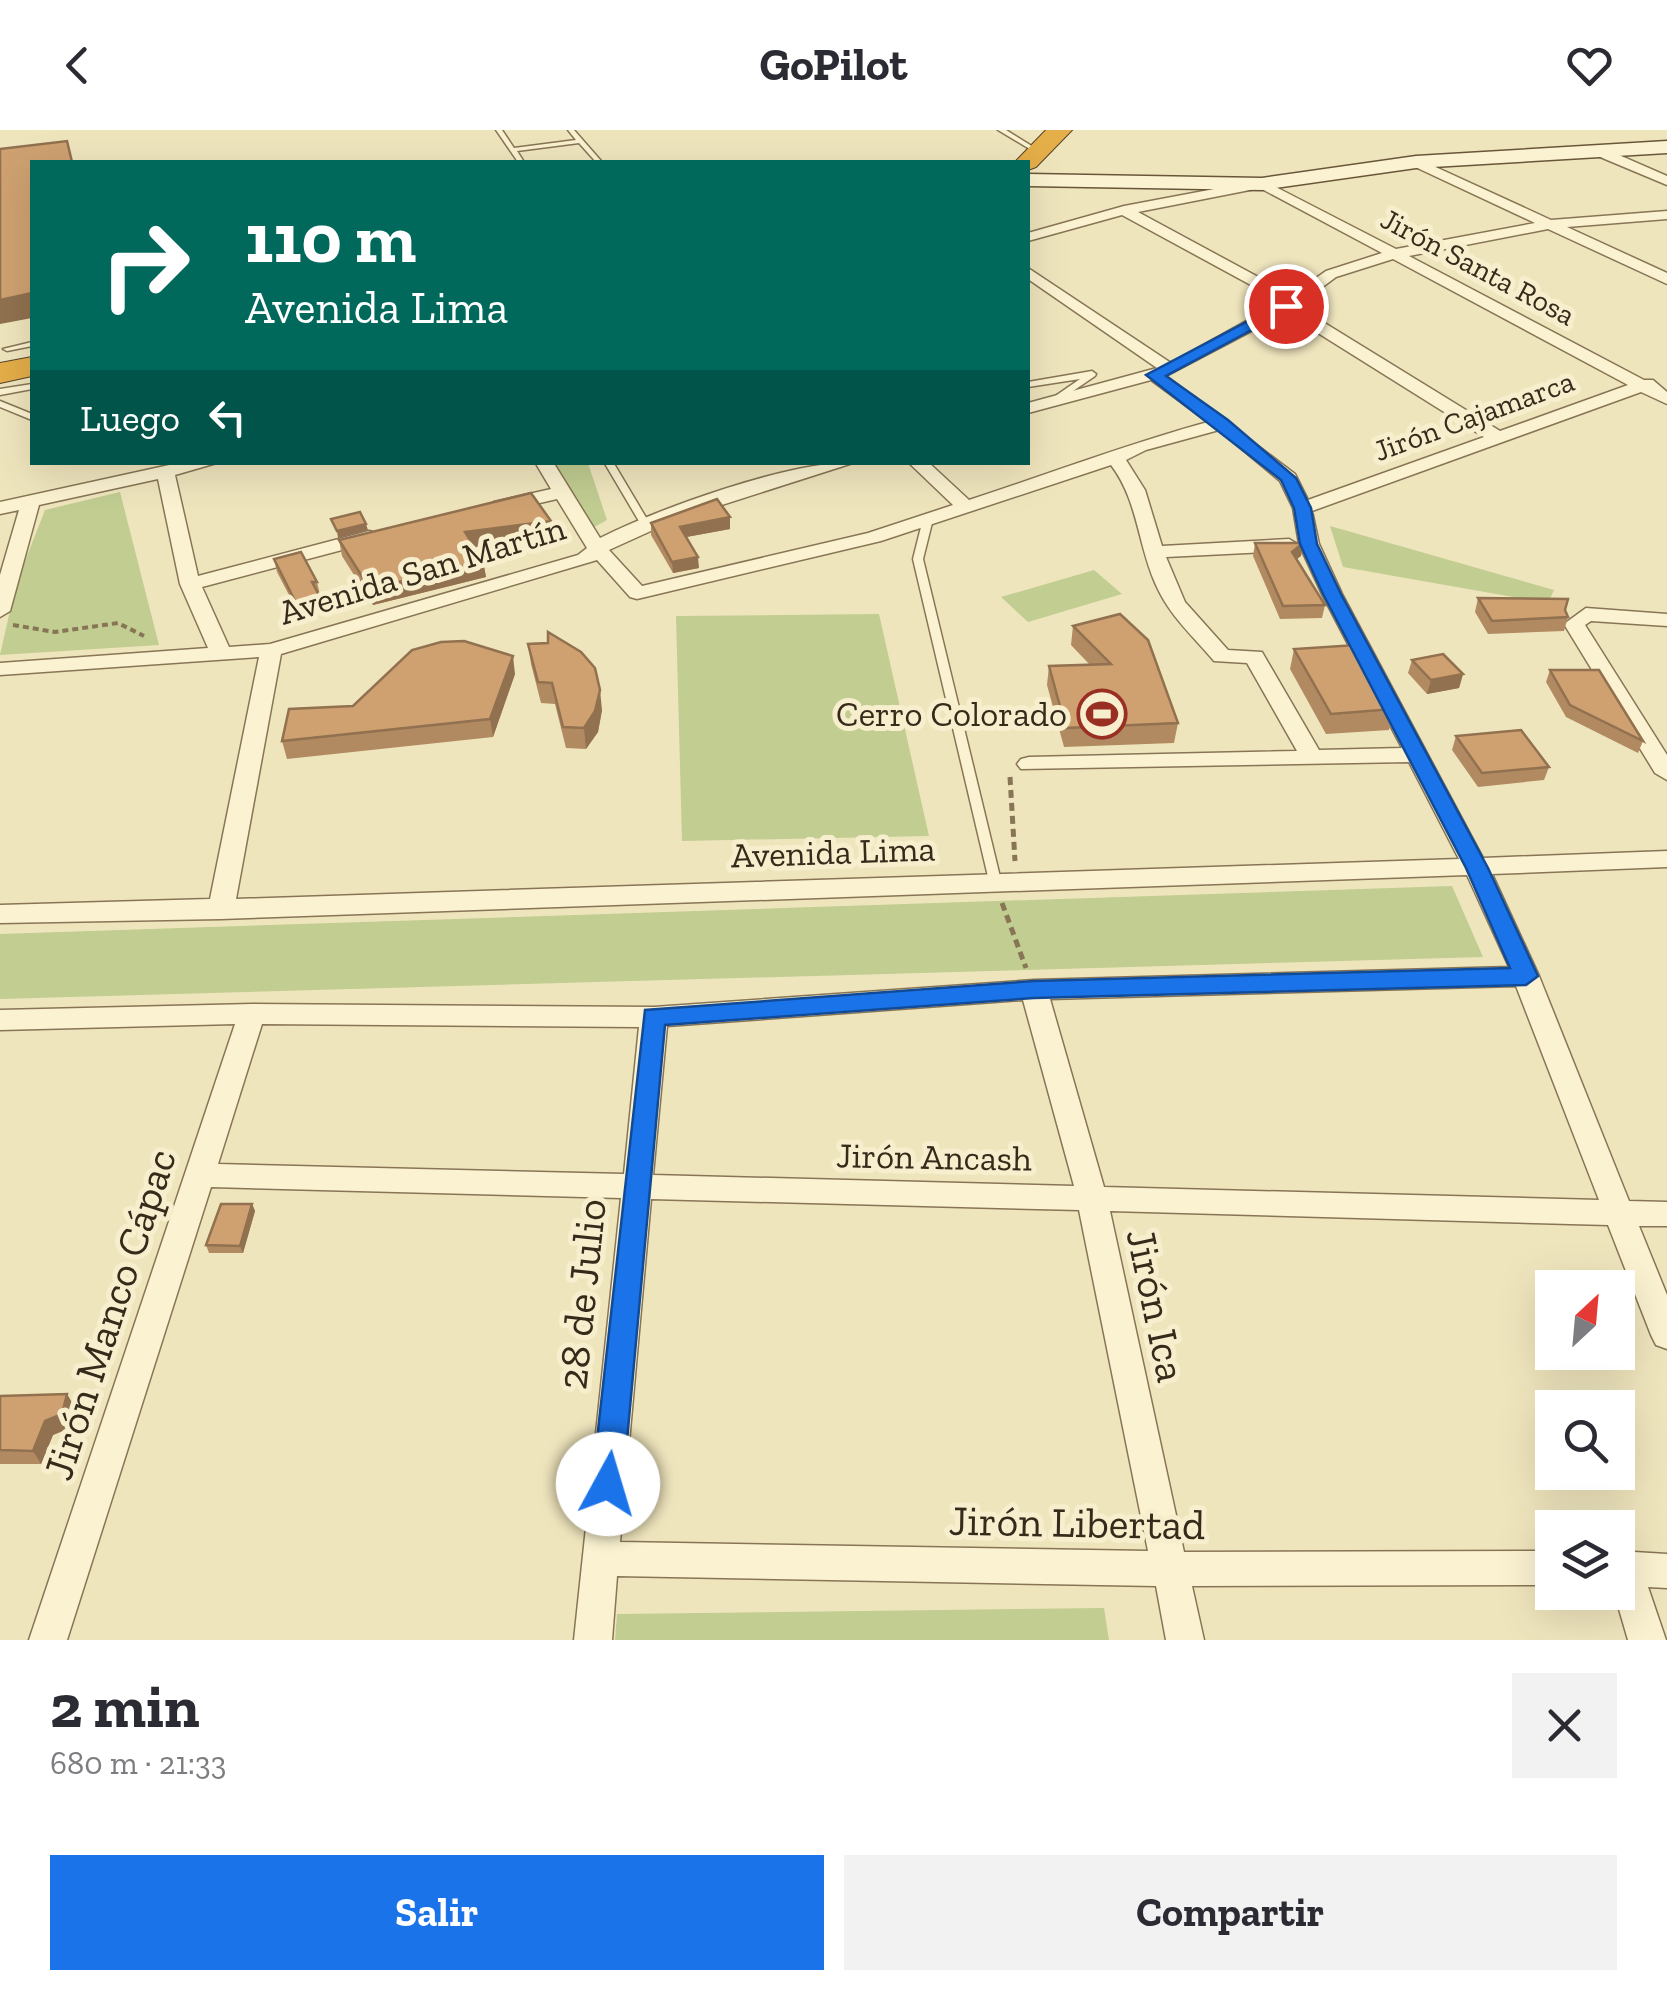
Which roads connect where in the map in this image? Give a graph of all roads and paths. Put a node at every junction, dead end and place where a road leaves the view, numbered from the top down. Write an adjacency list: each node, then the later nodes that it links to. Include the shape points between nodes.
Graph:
1 (499, 130): 7 (lane)
2 (571, 130): 5 (lane)
3 (1001, 130): 9 (lane)
4 (1060, 130): 9 (highway)
5 (580, 141): 7 (lane); 11 (lane)
6 (1667, 148): 8 (street)
7 (512, 150): 10 (lane)
8 (1598, 152): 12 (street); 14 (street)
9 (1033, 158)
10 (520, 160)
11 (597, 160)
12 (1416, 162): 15 (street); 18 (street)
13 (1030, 180): 15 (street)
14 (1667, 181)
15 (1262, 184): 16 (street); 20 (street, Jirón Santa Rosa)
16 (1124, 210): 19 (street); 23 (street, via 1280,294)
17 (1667, 215): 18 (street)
18 (1550, 224): 20 (street); 22 (street)
19 (1030, 236)
20 (1395, 254): 23 (street, via 1331,274); 26 (street, Jirón Santa Rosa)
21 (1030, 274): 24 (street)
22 (1667, 279)
23 (1286, 306): 24 (street); 36 (street)
24 (1162, 373): 31 (street); 35 (street)
25 (1667, 383): 26 (street, Jirón Cajamarca)
26 (1639, 384): 30 (street, Jirón Santa Rosa); 36 (street, Jirón Cajamarca)
27 (1030, 385): 31 (lane, via 1092,374)
28 (30, 387): 29 (lane)
29 (0, 392)
30 (1667, 399)
31 (1054, 400): 33 (street)
32 (0, 404): 34 (lane)
33 (1030, 407)
34 (30, 416)
35 (1222, 424): 37 (street); 48 (street, via 1288,478)
36 (1498, 437): 48 (street, Jirón Cajamarca)
37 (1116, 458): 46 (street); 55 (street, via 1132,476)
38 (200, 465): 43 (street)
39 (546, 465): 44 (street)
40 (610, 465): 51 (lane)
41 (832, 465): 51 (street, Avenida San Martín, via 748,482)
42 (919, 465): 46 (street)
43 (166, 474): 45 (street); 56 (street)
44 (563, 492): 49 (street); 54 (street)
45 (30, 501): 47 (street); 57 (street)
46 (966, 507): 50 (street)
47 (0, 508)
48 (1302, 508): 53 (street)
49 (475, 512)
50 (928, 519): 54 (street, via 638,592); 70 (lane, via 918,559)
51 (646, 526): 54 (street, Avenida San Martín)
52 (386, 533): 56 (street)
53 (1308, 544): 55 (street); 64 (street)
54 (596, 547): 61 (street, Avenida San Martín, via 585,560)
55 (1154, 552): 65 (street, via 1174,601 1222,656 1254,657)
56 (190, 584): 62 (street)
57 (0, 611)
58 (1667, 620): 67 (street, via 1586,614 1574,624)
59 (0, 622): 60 (path, via 56,632 118,623)
60 (144, 636)
61 (271, 650): 62 (street, Avenida San Martín); 71 (street)
62 (221, 654): 63 (street, Avenida San Martín)
63 (0, 669)
64 (1418, 755): 65 (street); 69 (street)
65 (1312, 757): 66 (street)
66 (1029, 764): 70 (path, via 1010,764)
67 (1667, 773)
68 (1667, 859): 69 (street, Avenida Lima)
69 (1477, 868): 70 (street, Avenida Lima); 73 (street)
70 (1006, 885): 71 (street, Avenida Lima); 74 (path)
71 (221, 910): 72 (street, Avenida Lima)
72 (0, 914)
73 (1526, 976): 74 (street); 81 (street)
74 (1034, 990): 76 (street); 80 (street, Jirón Ica)
75 (252, 1014): 76 (street); 77 (street); 78 (street, Jirón Manco Cápac)
76 (654, 1017): 79 (street, 28 de Julio)
77 (0, 1020)
78 (199, 1175): 79 (street, Jirón Ancash); 90 (street, Jirón Manco Cápac)
79 (637, 1187): 80 (street, Jirón Ancash); 84 (street, 28 de Julio)
80 (1092, 1198): 81 (street, Jirón Ancash); 86 (street, Jirón Ica)
81 (1620, 1214): 82 (street, Jirón Ancash); 83 (street)
82 (1667, 1214)
83 (1667, 1335)
84 (600, 1559): 86 (street, Jirón Libertad); 91 (street, 28 de Julio)
85 (1535, 1568): 86 (street, Jirón Libertad)
86 (1169, 1569): 92 (street, Jirón Ica)
87 (1635, 1569): 88 (street)
88 (1667, 1570)
89 (1635, 1608): 93 (street)
90 (48, 1640)
91 (592, 1640)
92 (1185, 1640)
93 (1646, 1640)

